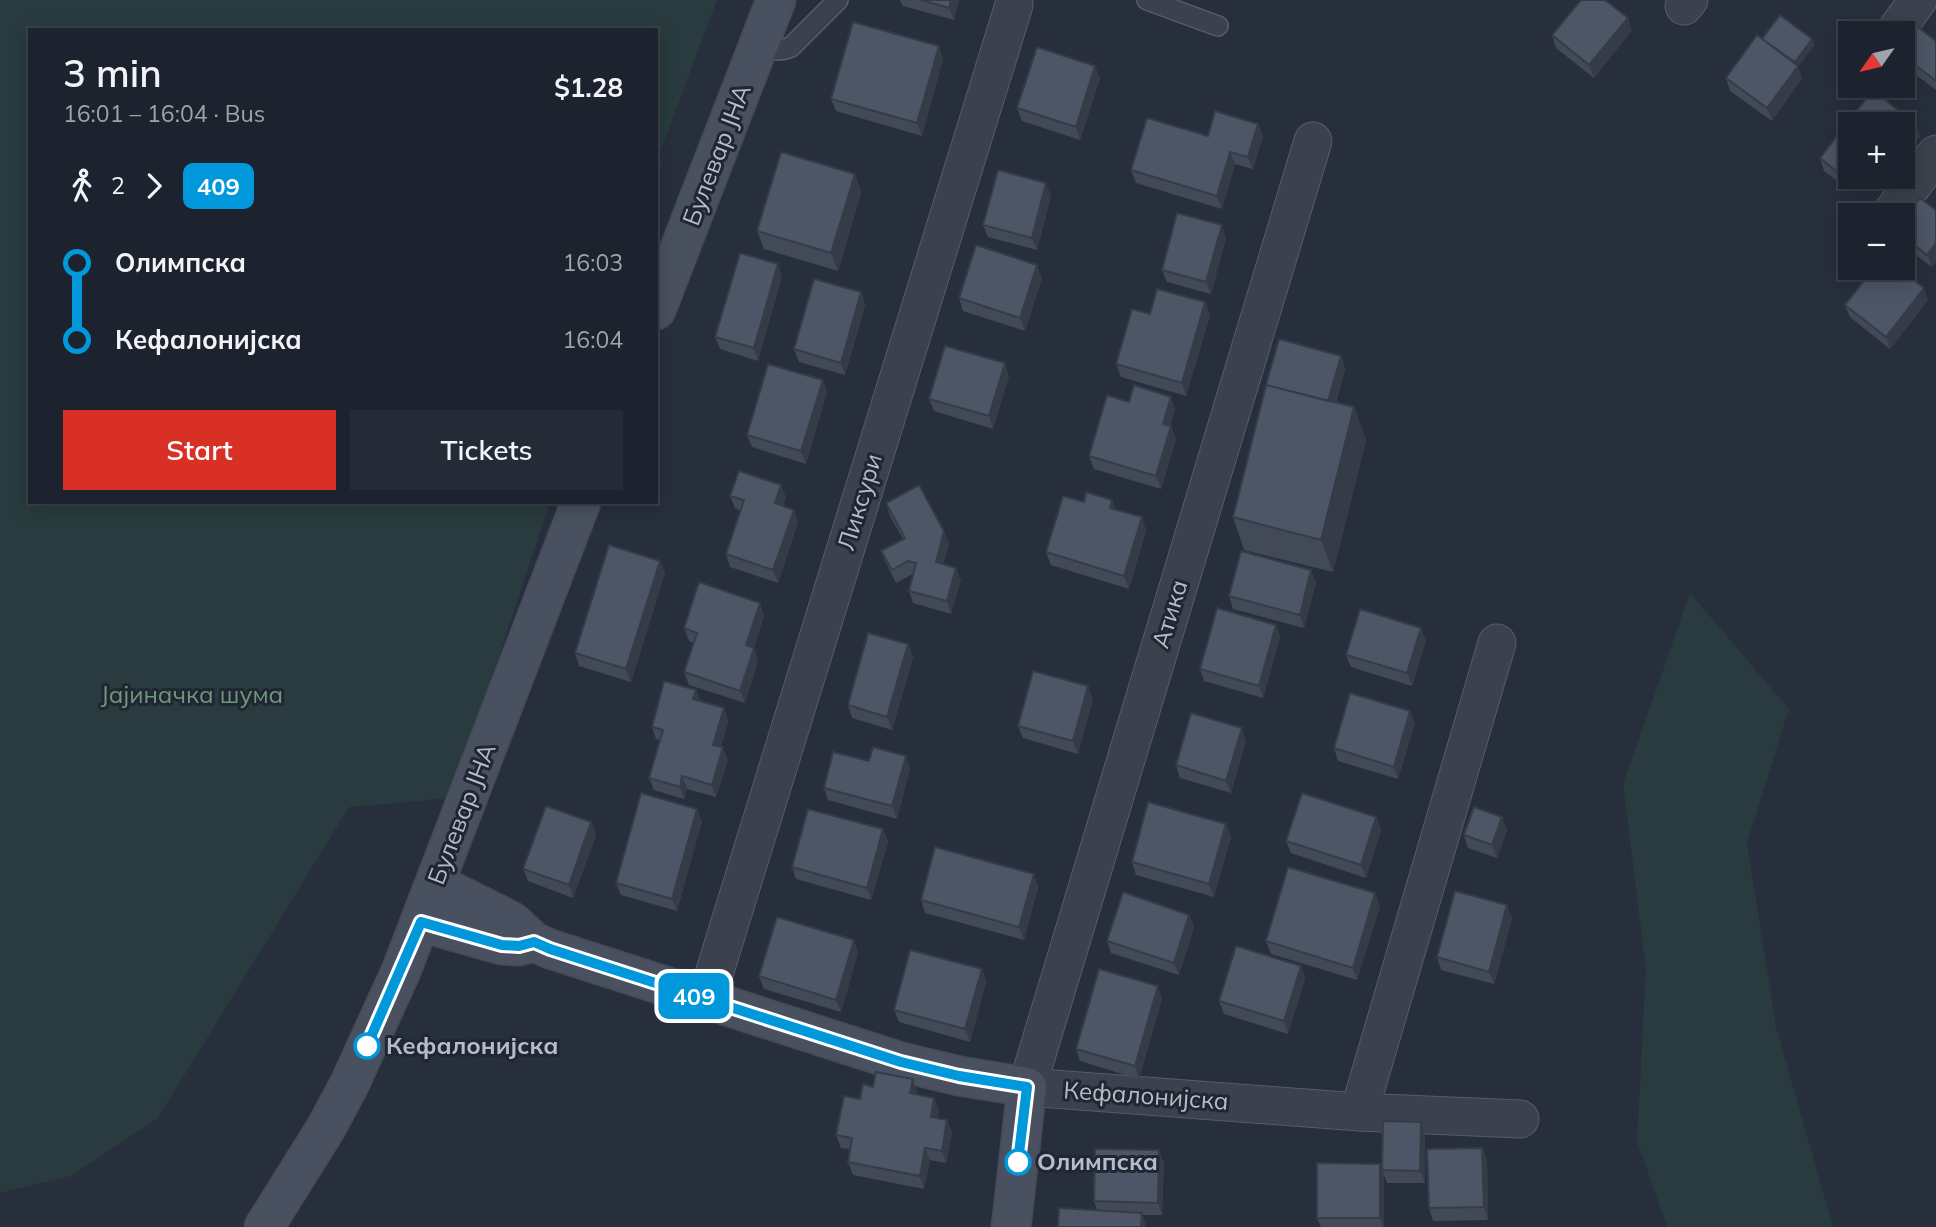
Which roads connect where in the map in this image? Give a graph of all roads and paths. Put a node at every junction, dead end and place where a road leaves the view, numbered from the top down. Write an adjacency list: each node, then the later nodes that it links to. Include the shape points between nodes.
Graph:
1 (776, 0): 8 (main road, Булевар ЈНА)
2 (838, 0): 8 (lane, via 790,47 774,51)
3 (1147, 0): 7 (lane)
4 (1918, 0): 6 (street)
5 (1014, 5): 18 (street, Ликсури)
6 (1903, 21)
7 (1218, 26)
8 (759, 47): 12 (main road, Булевар ЈНА)
9 (1313, 141): 19 (street, Атика)
10 (1936, 154): 11 (street)
11 (1899, 203)
12 (658, 305)
13 (581, 504): 15 (main road, Булевар ЈНА)
14 (1497, 643): 20 (street)
15 (435, 883): 16 (main road, Булевар ЈНА); 17 (main road, Кефалонијска, via 511,921)
16 (421, 922): 17 (main road, Кефалонијска, via 502,945); 22 (main road, Булевар ЈНА, via 350,1083)
17 (534, 942): 18 (main road, Кефалонијска)
18 (706, 1000): 19 (main road, Кефалонијска, via 901,1062)
19 (1027, 1087): 20 (street, Кефалонијска); 23 (main road)
20 (1359, 1112): 21 (street, Кефалонијска)
21 (1520, 1119)
22 (264, 1227)
23 (1011, 1227)

